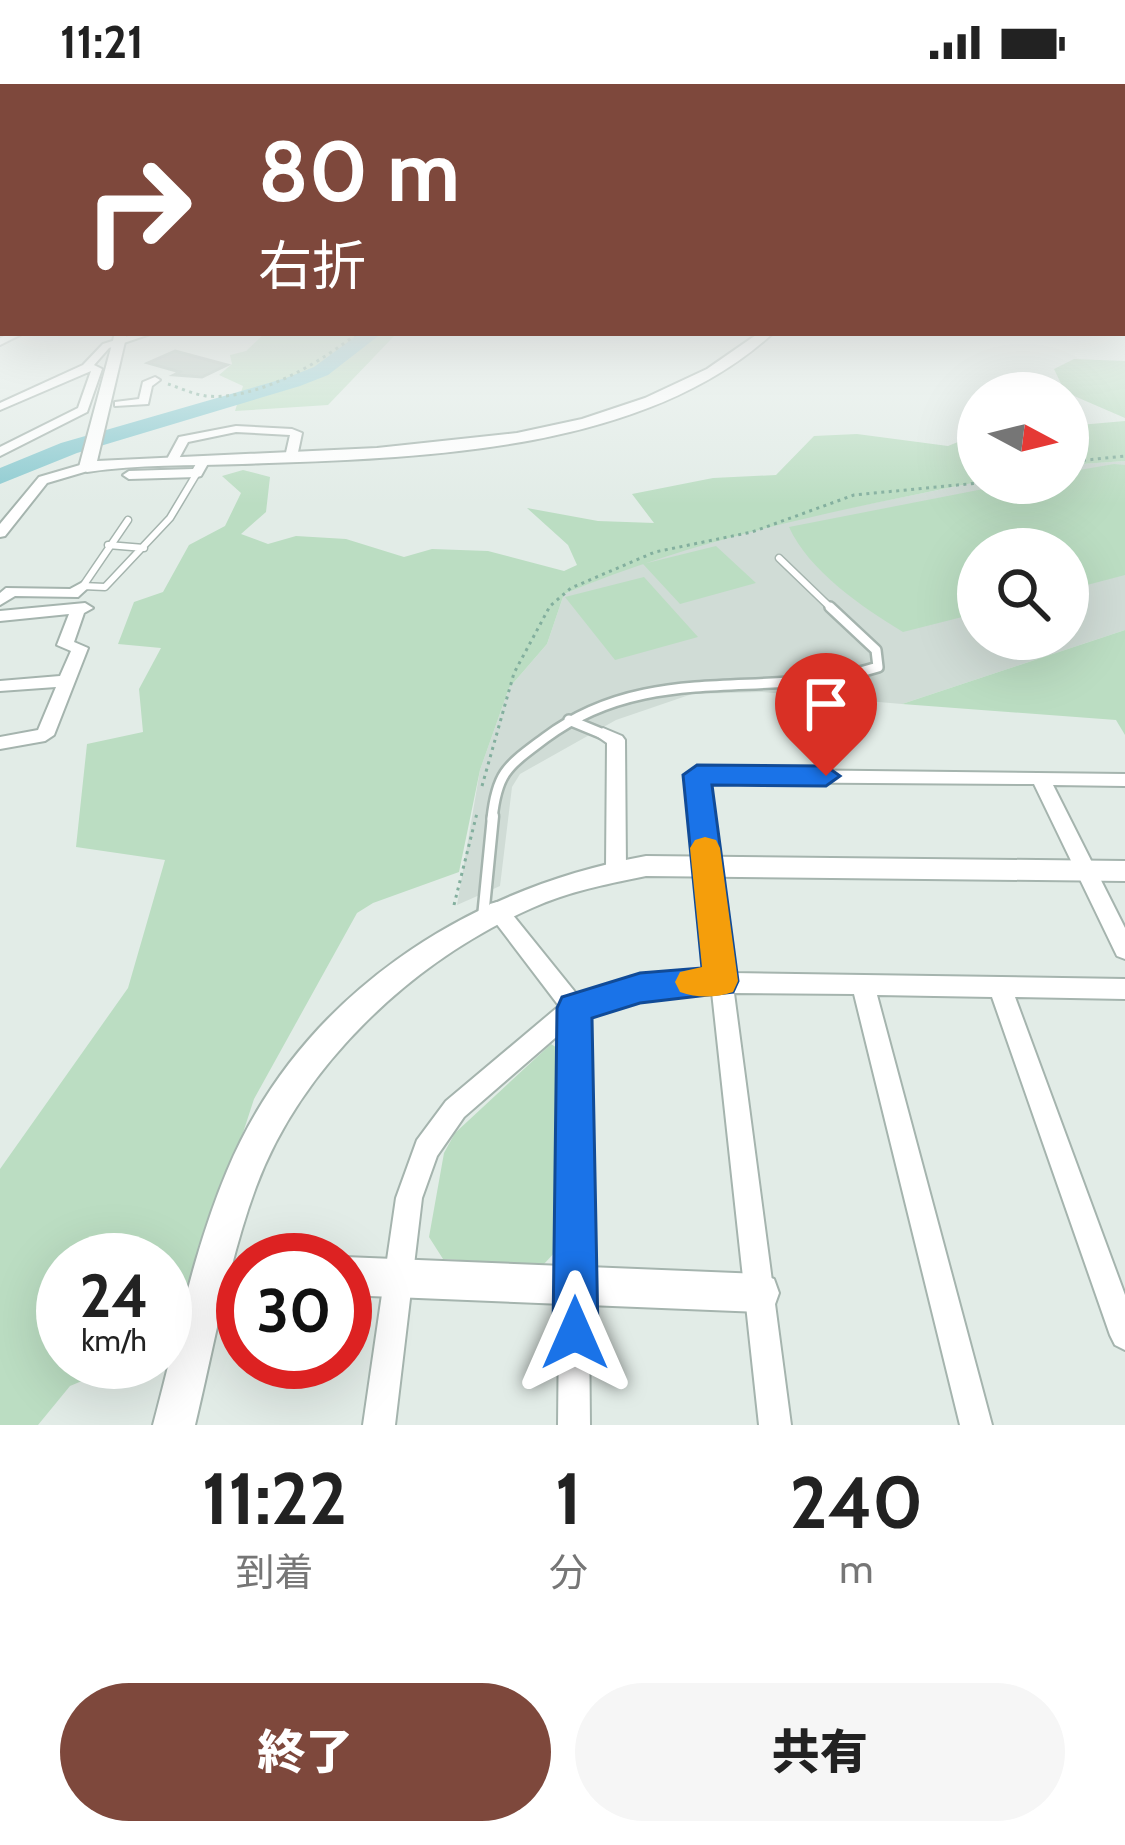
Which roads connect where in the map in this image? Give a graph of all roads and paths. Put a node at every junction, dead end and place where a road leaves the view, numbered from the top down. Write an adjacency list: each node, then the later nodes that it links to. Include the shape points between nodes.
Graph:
1 (62, 379): 9 (street)
2 (94, 379): 11 (street, via 83,410)
3 (120, 379): 10 (street)
4 (124, 379): 8 (street)
5 (272, 379): 7 (path, via 208,397)
6 (702, 379): 13 (street, via 614,414 434,448)
7 (154, 380): 8 (street, via 144,402)
8 (119, 404): 10 (street)
9 (0, 407)
10 (106, 428): 14 (street)
11 (0, 452)
12 (1125, 456): 15 (path)
13 (291, 457): 16 (street, via 298,435 236,429 182,440); 17 (street)
14 (98, 459): 16 (street); 21 (street, via 44,480)
15 (1089, 460)
16 (172, 461): 17 (street)
17 (200, 467): 18 (street); 23 (lane)
18 (129, 475)
19 (957, 485): 35 (path, via 854,495 752,532 655,552 571,588 550,606 514,673)
20 (128, 520): 22 (lane)
21 (0, 532)
22 (108, 545): 23 (lane); 25 (lane)
23 (143, 548): 25 (lane, via 105,587)
24 (779, 558): 30 (lane, via 876,650 878,667 850,676 705,683)
25 (82, 586): 26 (street, via 73,594 11,590)
26 (0, 602)
27 (0, 616): 28 (street, via 83,608 65,645 80,648)
28 (64, 681): 29 (street); 32 (street, via 45,735)
29 (0, 686)
30 (569, 720): 31 (lane); 41 (lane, via 504,769)
31 (603, 734): 38 (street, via 616,740)
32 (0, 743)
33 (1040, 778): 34 (street); 37 (street, via 697,775); 39 (street)
34 (1125, 780)
35 (482, 787)
36 (478, 809): 41 (path)
37 (707, 864): 38 (street); 39 (street); 43 (street)
38 (616, 868): 41 (street)
39 (1088, 871): 40 (street); 42 (street)
40 (1125, 871)
41 (478, 910): 47 (street); 48 (street, via 312,1059 243,1177)
42 (1125, 950)
43 (721, 981): 44 (street); 47 (street, via 640,988); 52 (street)
44 (863, 985): 45 (street); 59 (street)
45 (1000, 987): 46 (street); 54 (street)
46 (1125, 988)
47 (574, 1008): 50 (street, via 455,1109 426,1150 409,1198); 51 (street)
48 (235, 1233)
49 (372, 1277): 50 (street)
50 (398, 1278): 51 (street); 56 (street)
51 (576, 1287): 52 (street); 57 (street)
52 (760, 1293): 58 (street)
53 (216, 1308): 55 (street)
54 (1125, 1335)
55 (174, 1425)
56 (379, 1425)
57 (574, 1425)
58 (776, 1425)
59 (976, 1425)

